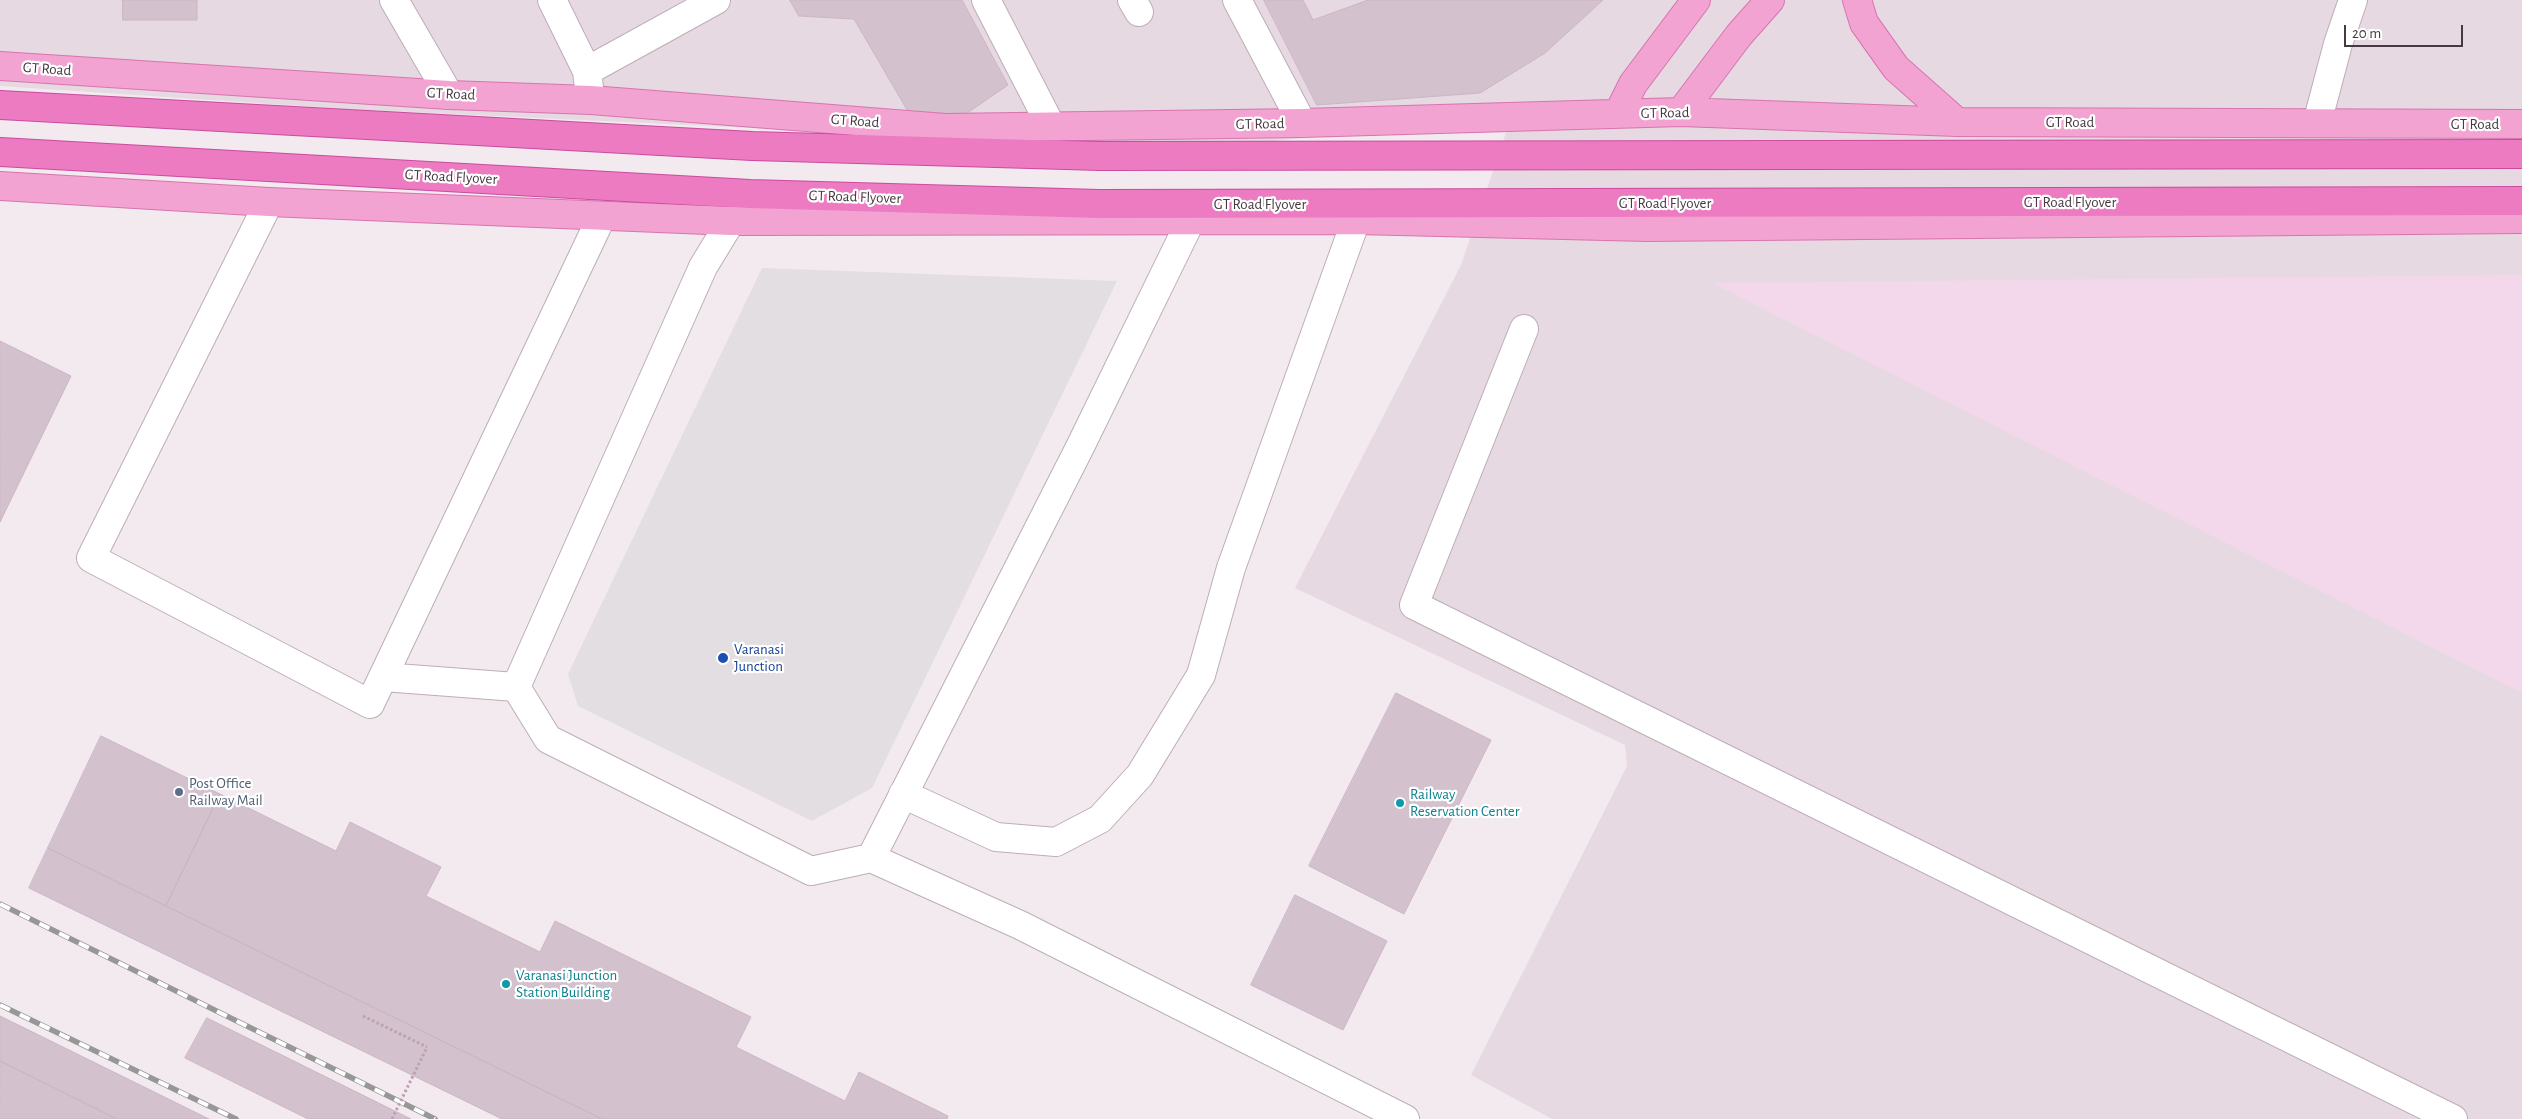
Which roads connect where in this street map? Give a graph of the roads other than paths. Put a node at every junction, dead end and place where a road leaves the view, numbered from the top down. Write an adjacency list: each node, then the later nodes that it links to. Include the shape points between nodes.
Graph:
1 (394, 0): 12 (street)
2 (552, 0): 11 (street)
3 (716, 0): 11 (street)
4 (986, 0): 21 (street)
5 (1237, 0): 18 (street)
6 (1696, 0): 16 (main road, via 1634,84)
7 (1770, 0): 15 (main road)
8 (1857, 0): 17 (main road, via 1864,23 1896,68)
9 (2353, 0): 19 (street)
10 (0, 66): 12 (main road, GT Road)
11 (587, 71): 13 (street)
12 (449, 95): 13 (main road, GT Road)
13 (590, 100): 21 (main road, GT Road, via 945,128)
14 (0, 104): 23 (highway, via 752,146 1100,156)
15 (1681, 112): 16 (main road, GT Road); 17 (main road, GT Road)
16 (1618, 114): 18 (main road, GT Road)
17 (1957, 122): 19 (main road, GT Road)
18 (1302, 123): 21 (main road, GT Road)
19 (2318, 123): 20 (main road, GT Road)
20 (2522, 124)
21 (1051, 126)
22 (0, 152): 26 (highway, GT Road Flyover, via 750,194 1099,204)
23 (2522, 154)
24 (0, 186): 25 (main road)
25 (269, 202): 27 (main road); 33 (street, via 92,558 370,704)
26 (2522, 202)
27 (602, 216): 31 (main road); 33 (street)
28 (2522, 219): 30 (main road, via 1648,227)
29 (1191, 220): 30 (main road); 31 (main road); 35 (street)
30 (1356, 220): 35 (street, via 1231,568 1201,675 1140,775 1100,819 1056,842 996,837)
31 (732, 221): 34 (street, via 702,267)
32 (1524, 329): 37 (street, via 1414,605)
33 (383, 677): 34 (street)
34 (516, 687): 36 (street, via 548,739 811,871)
35 (903, 794): 36 (street)
36 (870, 858): 38 (street, via 1020,925)
37 (2416, 1111): 39 (street)
38 (1387, 1115)
39 (2453, 1119)

